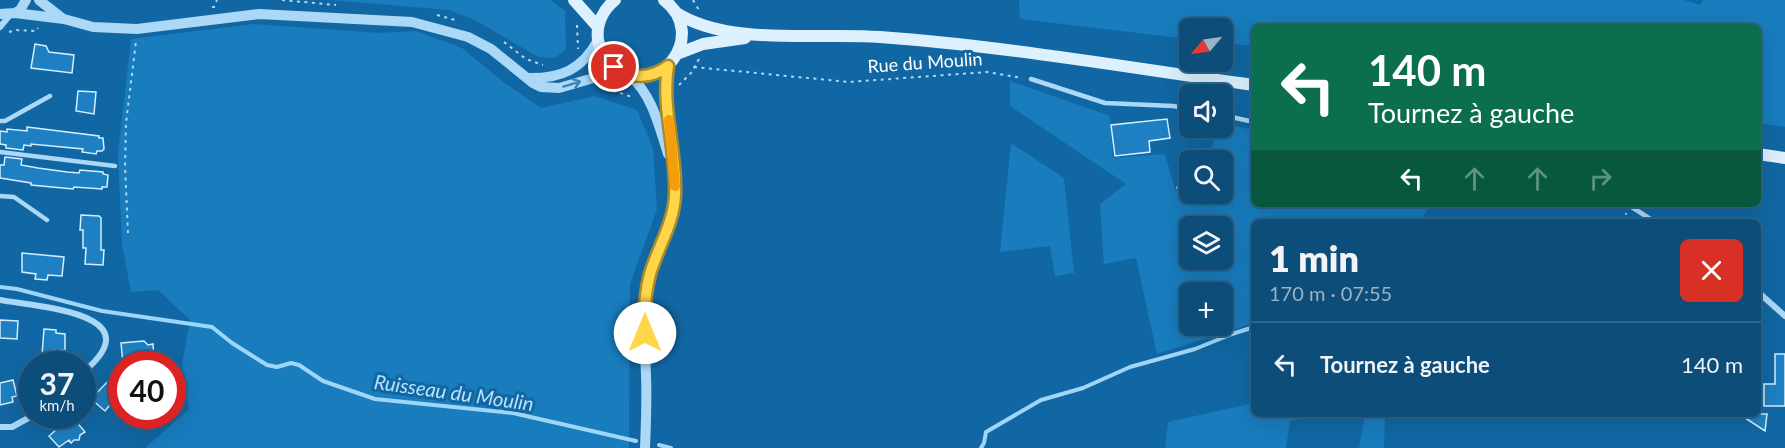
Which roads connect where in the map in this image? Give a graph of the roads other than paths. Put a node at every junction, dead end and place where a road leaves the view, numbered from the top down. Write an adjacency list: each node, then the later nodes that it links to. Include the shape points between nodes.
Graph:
1 (26, 0): 7 (street, via 20,10)
2 (39, 0): 8 (street)
3 (574, 0): 10 (main road)
4 (615, 0): 10 (main road, via 604,12)
5 (664, 0): 6 (main road)
6 (675, 12): 11 (main road, via 703,26); 12 (main road, via 682,33)
7 (8, 14): 8 (street); 9 (street)
8 (64, 20): 15 (street, via 93,27 137,29 259,14 412,22 491,49)
9 (0, 27)
10 (598, 33): 14 (main road, via 606,60); 15 (street, via 583,62 576,67 553,76)
11 (767, 35): 12 (main road, via 710,42); 17 (main road, via 879,37)
12 (677, 54): 13 (main road)
13 (668, 66): 14 (main road, via 647,76); 27 (street, via 665,93)
14 (623, 73): 15 (street, one-way to 14, via 541,87 560,88); 27 (street, via 639,83 651,105)
15 (527, 78)
16 (1031, 79): 19 (lane, via 1105,103)
17 (1251, 85)
18 (50, 96): 21 (lane)
19 (1179, 107)
20 (1233, 117): 22 (lane)
21 (0, 121)
22 (1251, 121)
23 (0, 152): 26 (lane)
24 (1761, 154): 25 (main road)
25 (1785, 158)
26 (115, 166)
27 (674, 170): 38 (street, via 675,196 669,225 651,272 644,311)
28 (0, 196): 31 (lane, via 14,197)
29 (1632, 207): 30 (lane)
30 (1650, 219)
31 (47, 220)
32 (1761, 295): 34 (street)
33 (0, 300): 35 (street, via 80,314 97,322 106,341)
34 (1785, 316)
35 (96, 362)
36 (18, 423): 37 (street)
37 (0, 427)
38 (645, 448)

